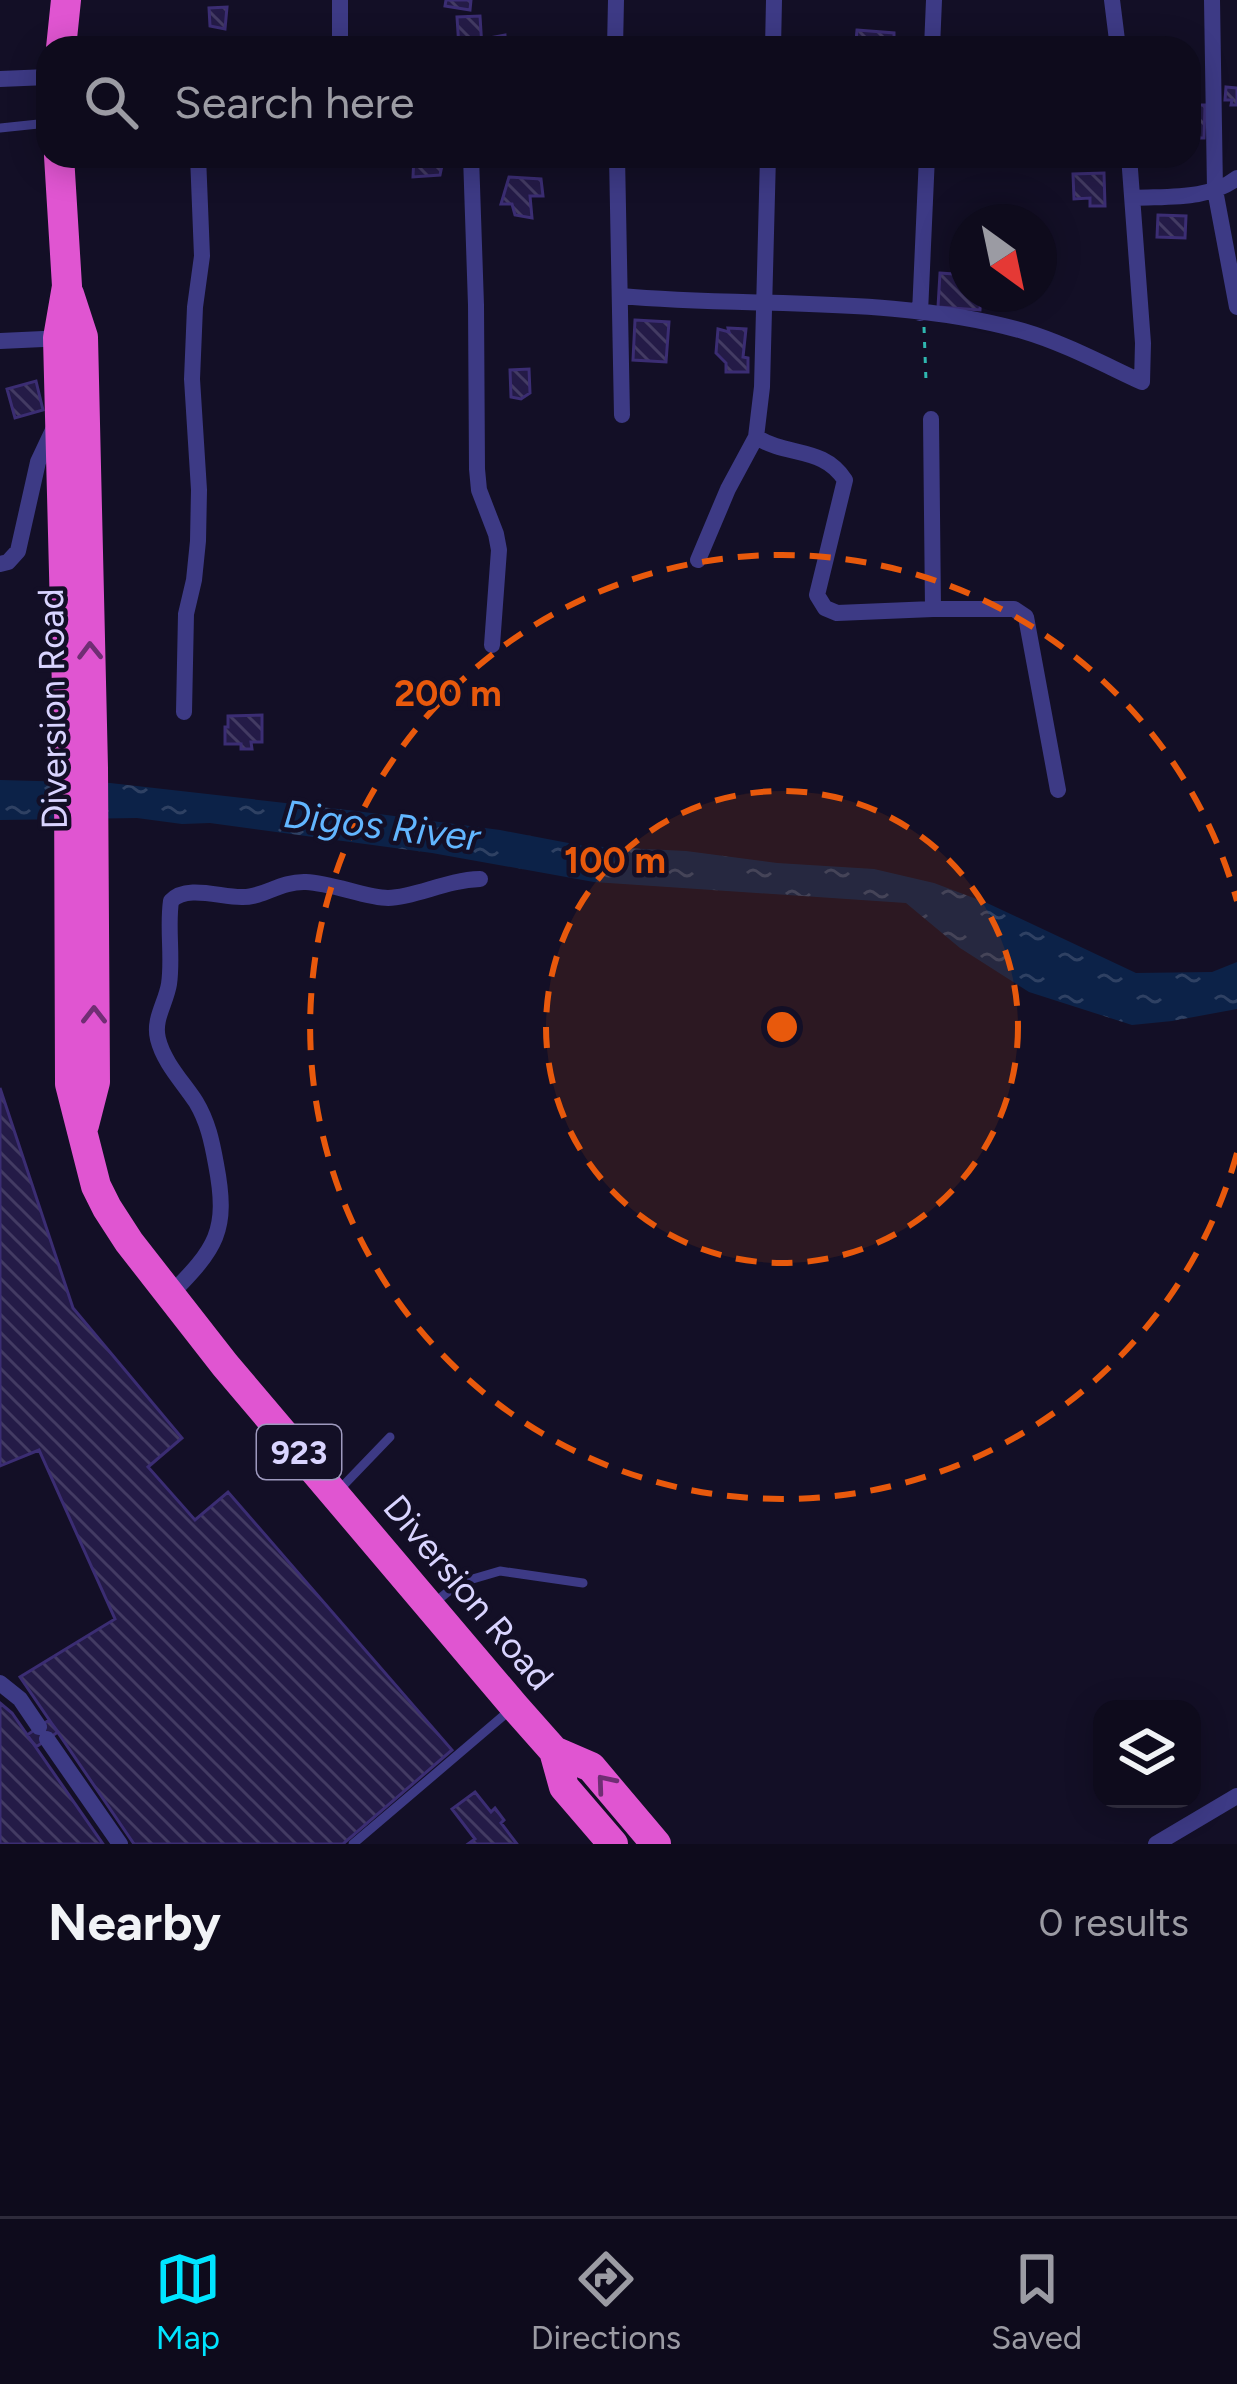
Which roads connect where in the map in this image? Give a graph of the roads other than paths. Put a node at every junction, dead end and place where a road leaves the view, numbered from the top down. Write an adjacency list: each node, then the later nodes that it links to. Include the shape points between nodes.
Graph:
1 (66, 0): 8 (highway)
2 (340, 0): 9 (street)
3 (616, 0): 10 (street)
4 (775, 0): 11 (street)
5 (934, 0): 12 (street)
6 (1112, 0): 13 (street)
7 (1212, 0): 26 (street)
8 (62, 36)
9 (340, 36)
10 (615, 36)
11 (774, 36)
12 (932, 36)
13 (1116, 36)
14 (36, 77): 15 (street)
15 (0, 79)
16 (36, 124): 17 (lane)
17 (0, 128)
18 (60, 168): 32 (highway, Diversion Road / 923)
19 (198, 168): 42 (street, via 202,256 192,379 198,541 186,614)
20 (471, 168): 41 (street, via 477,469 499,550)
21 (617, 168): 28 (street)
22 (769, 168): 29 (street)
23 (926, 168): 31 (street)
24 (1131, 168): 27 (street)
25 (1237, 178): 26 (street)
26 (1215, 190): 27 (street); 30 (street)
27 (1134, 198): 31 (street, via 1142,382 1026,332)
28 (621, 296): 29 (street); 34 (street)
29 (763, 302): 31 (street); 37 (street)
30 (1237, 307)
31 (920, 313)
32 (70, 338): 33 (street); 35 (highway, Diversion Road / 923); 43 (highway, Diversion Road / 923, one-way to 32)
33 (0, 341)
34 (622, 415)
35 (60, 416): 39 (street, via 38,462 19,551); 43 (highway, Diversion Road / 923)
36 (931, 419): 40 (street)
37 (756, 437): 38 (street); 40 (street, via 829,460 845,480 818,595 825,608)
38 (698, 560)
39 (0, 564)
40 (933, 609): 44 (street, via 1014,609 1026,617)
41 (492, 645)
42 (184, 712)
43 (81, 768): 46 (highway, Diversion Road / 923, via 94,1082 82,1131 106,1208)
44 (1058, 790)
45 (480, 879): 46 (street, via 386,898 304,882 247,898 184,892 171,901 170,980 157,1036 205,1119 222,1203 212,1249)
46 (170, 1295): 48 (highway, Diversion Road / 923)
47 (390, 1437): 48 (lane)
48 (335, 1494): 50 (highway, Diversion Road / 923)
49 (583, 1583): 50 (lane, via 500,1571 459,1583)
50 (430, 1606): 52 (highway, Diversion Road / 923)
51 (0, 1683): 55 (street, via 20,1699)
52 (514, 1707): 53 (highway, Diversion Road / 923); 56 (lane)
53 (554, 1751): 57 (highway, Diversion Road / 923, via 564,1786); 58 (highway, Diversion Road / 923, one-way to 53, via 591,1766)
54 (1237, 1796): 59 (street)
55 (120, 1844)
56 (353, 1844)
57 (613, 1844)
58 (656, 1844)
59 (1156, 1844)

